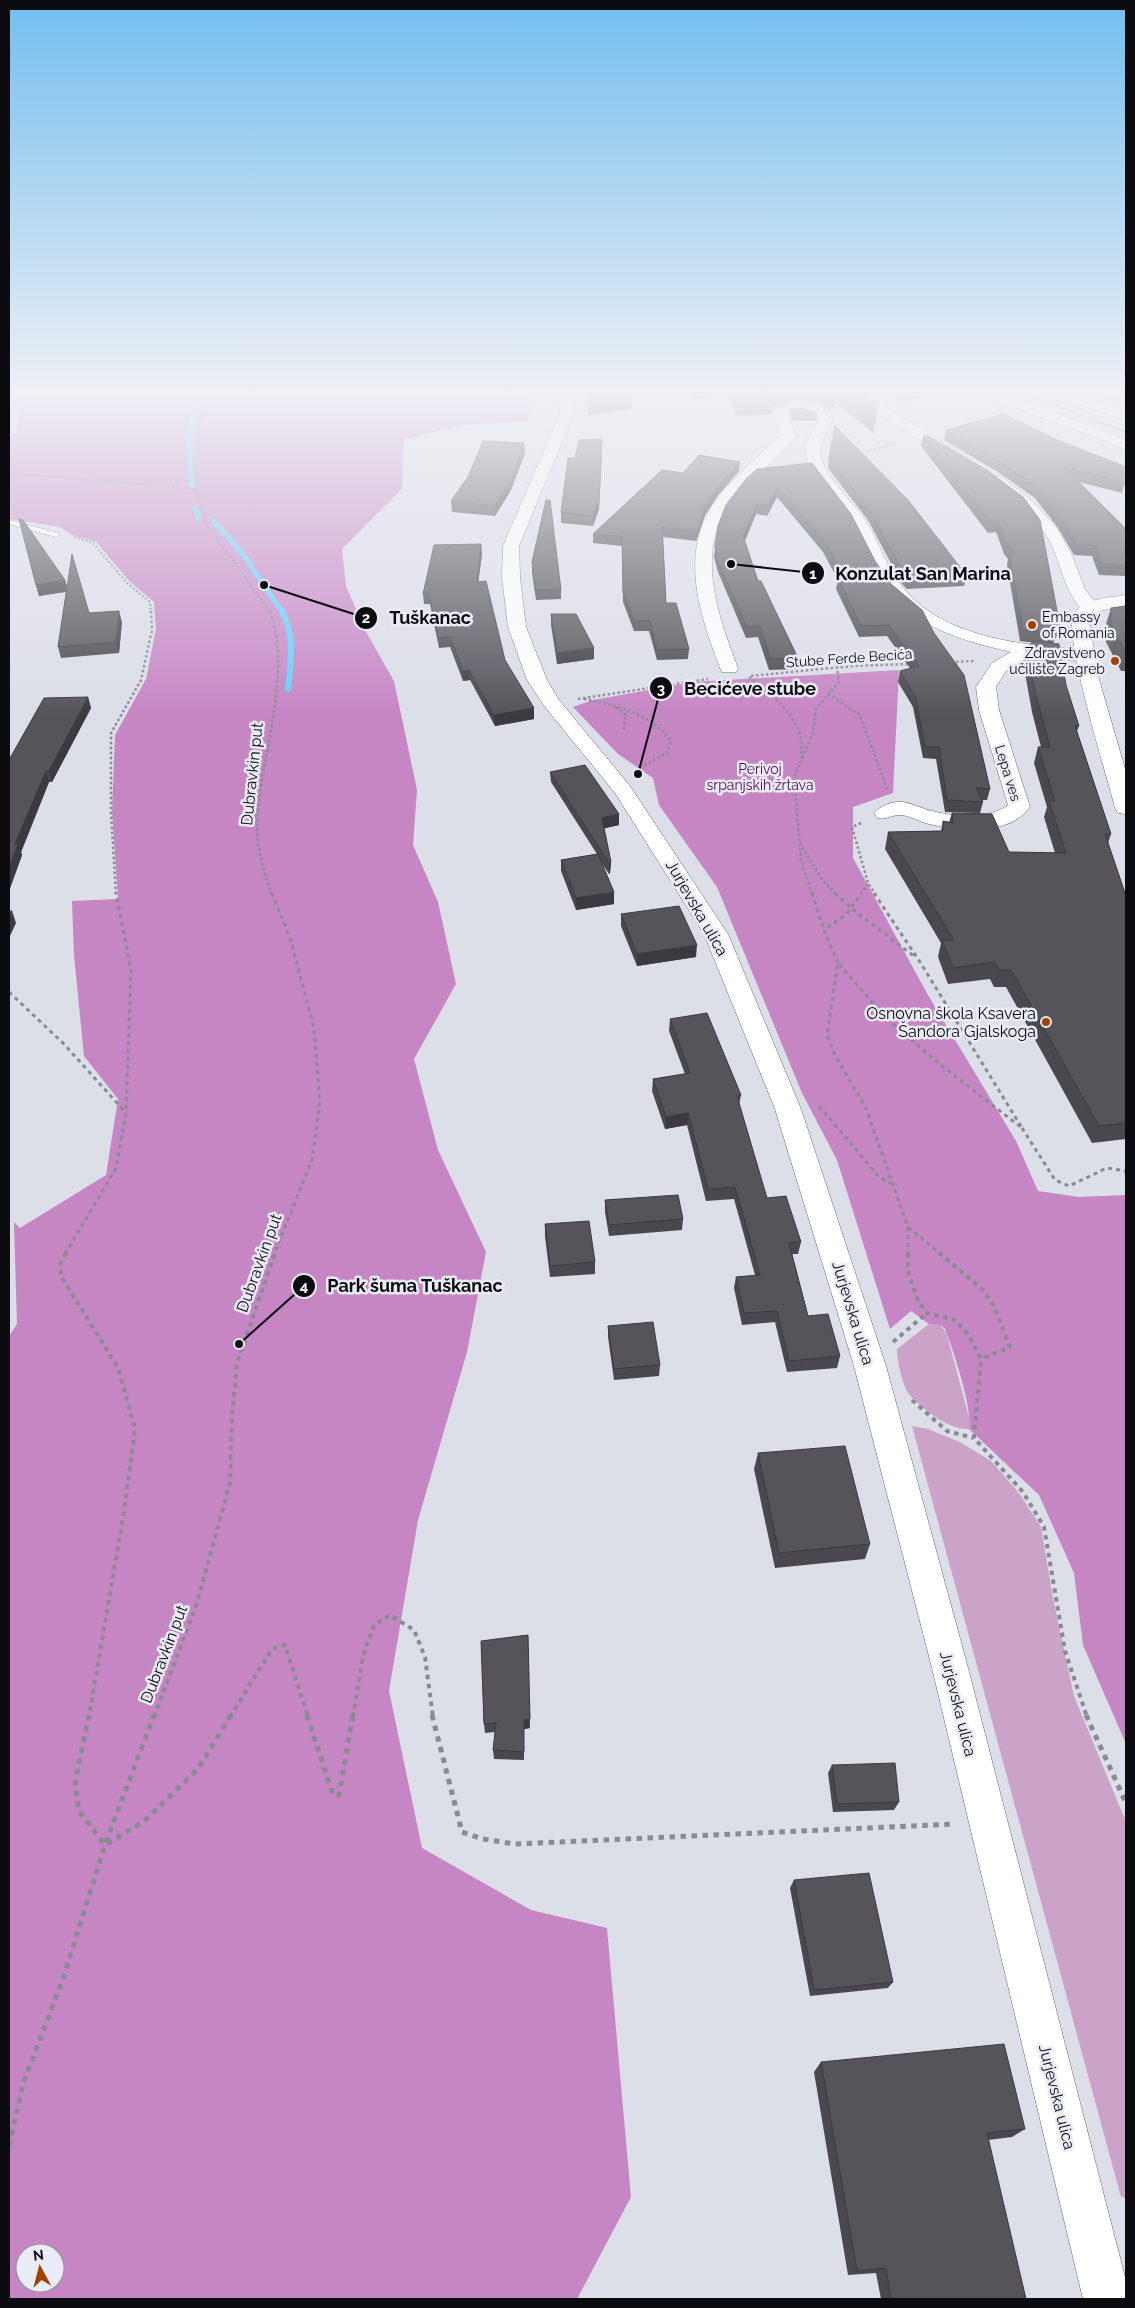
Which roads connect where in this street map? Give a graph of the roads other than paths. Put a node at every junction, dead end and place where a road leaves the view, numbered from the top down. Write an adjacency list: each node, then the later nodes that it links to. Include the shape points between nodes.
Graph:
1 (530, 500): 14 (street, Jurjevska ulica, via 511,546 510,577 517,626 537,680 623,790 716,934 788,1109 870,1366 950,1668)
2 (724, 500): 11 (street, via 704,539 703,584)
3 (842, 500): 9 (street, via 858,521 897,592 905,600 918,611 956,630)
4 (1023, 500): 8 (street, via 1051,532 1063,552 1078,595)
5 (9, 522): 6 (lane)
6 (56, 535)
7 (1126, 600): 8 (street)
8 (1090, 608): 10 (street, via 1080,619)
9 (1018, 655): 10 (street); 13 (street, Lepa ves, via 999,667 986,687 992,719 1019,807 1003,818 973,822)
10 (1086, 656): 12 (street, via 1104,735)
11 (735, 672)
12 (1126, 808)
13 (892, 811)
14 (1107, 2299)

